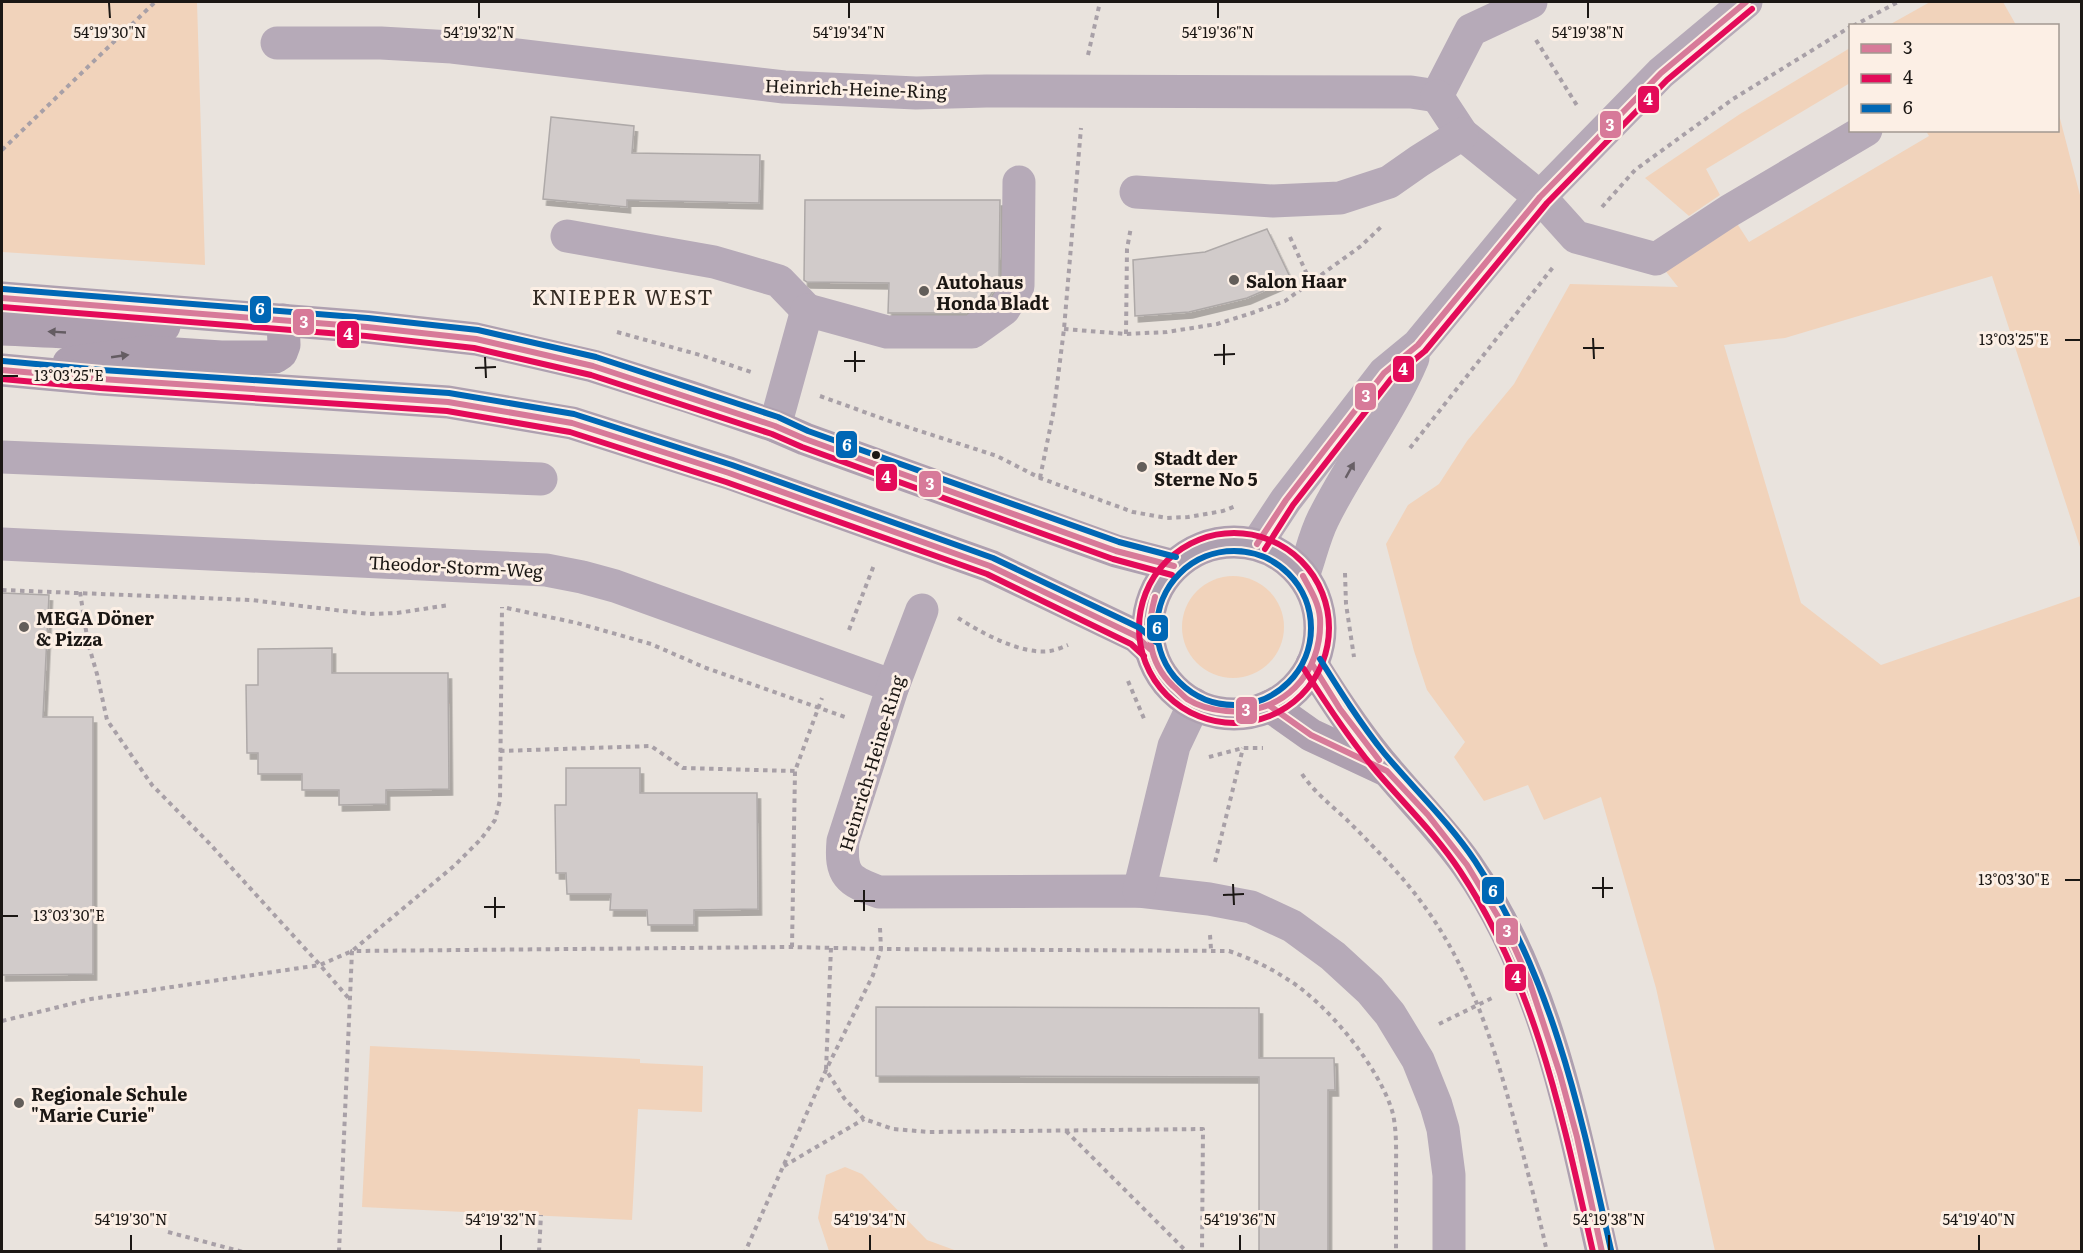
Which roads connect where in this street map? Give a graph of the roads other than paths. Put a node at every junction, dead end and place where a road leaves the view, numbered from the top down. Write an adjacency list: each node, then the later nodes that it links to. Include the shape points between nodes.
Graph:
1 (1746, 2): 9 (street, via 1661,73)
2 (1524, 5): 4 (street, via 1472,30)
3 (277, 43): 4 (street, Heinrich-Heine-Ring, via 452,47 784,87 916,93 1411,92)
4 (1437, 96): 6 (street)
5 (1863, 132): 9 (street, via 1656,259 1576,237)
6 (1462, 134): 8 (street, via 1389,182 1340,198 1273,201); 9 (street)
7 (1019, 182): 12 (street, via 1018,286 1004,309 972,332 887,332)
8 (1136, 192)
9 (1540, 197): 16 (street)
10 (567, 236): 12 (street, via 714,262 779,281)
11 (2, 297): 13 (main road)
12 (807, 310): 18 (street)
13 (219, 316): 14 (main road); 15 (main road, one-way to 15, via 132,332)
14 (283, 320): 17 (main road, one-way to 14, via 146,352 275,357 284,345); 18 (main road, via 486,341 593,366)
15 (2, 329)
16 (1418, 345): 22 (street, via 1384,373); 24 (street, one-way to 16, via 1322,521 1401,387)
17 (11, 370): 26 (main road, via 448,402 572,423 729,473 990,566 1136,636)
18 (775, 426): 23 (main road, via 1116,551)
19 (2, 457): 20 (street)
20 (542, 479)
21 (2, 544): 28 (street, Theodor-Storm-Weg, via 546,570 615,586)
22 (1257, 544): 23 (main road, via 1212,544 1192,552); 24 (main road, via 1275,551)
23 (1174, 566): 26 (main road, via 1157,590 1149,619)
24 (1303, 576): 27 (main road, via 1320,619 1319,642)
25 (922, 610): 28 (street, Heinrich-Heine-Ring)
26 (1150, 649): 29 (main road, via 1174,690)
27 (1312, 664): 30 (main road, via 1302,681); 31 (main road)
28 (893, 686): 32 (street, Heinrich-Heine-Ring, via 843,841 842,860 858,885 879,892)
29 (1194, 704): 30 (main road, via 1232,714); 32 (street, via 1174,746)
30 (1270, 706): 31 (main road, via 1311,735)
31 (1387, 771): 34 (main road, via 1467,865 1508,933 1529,980 1560,1074)
32 (1139, 891): 33 (street, Heinrich-Heine-Ring, via 1251,907 1292,926 1352,972 1390,1014 1418,1060 1443,1129 1449,1175)
33 (1449, 1251)
34 (1602, 1251)

